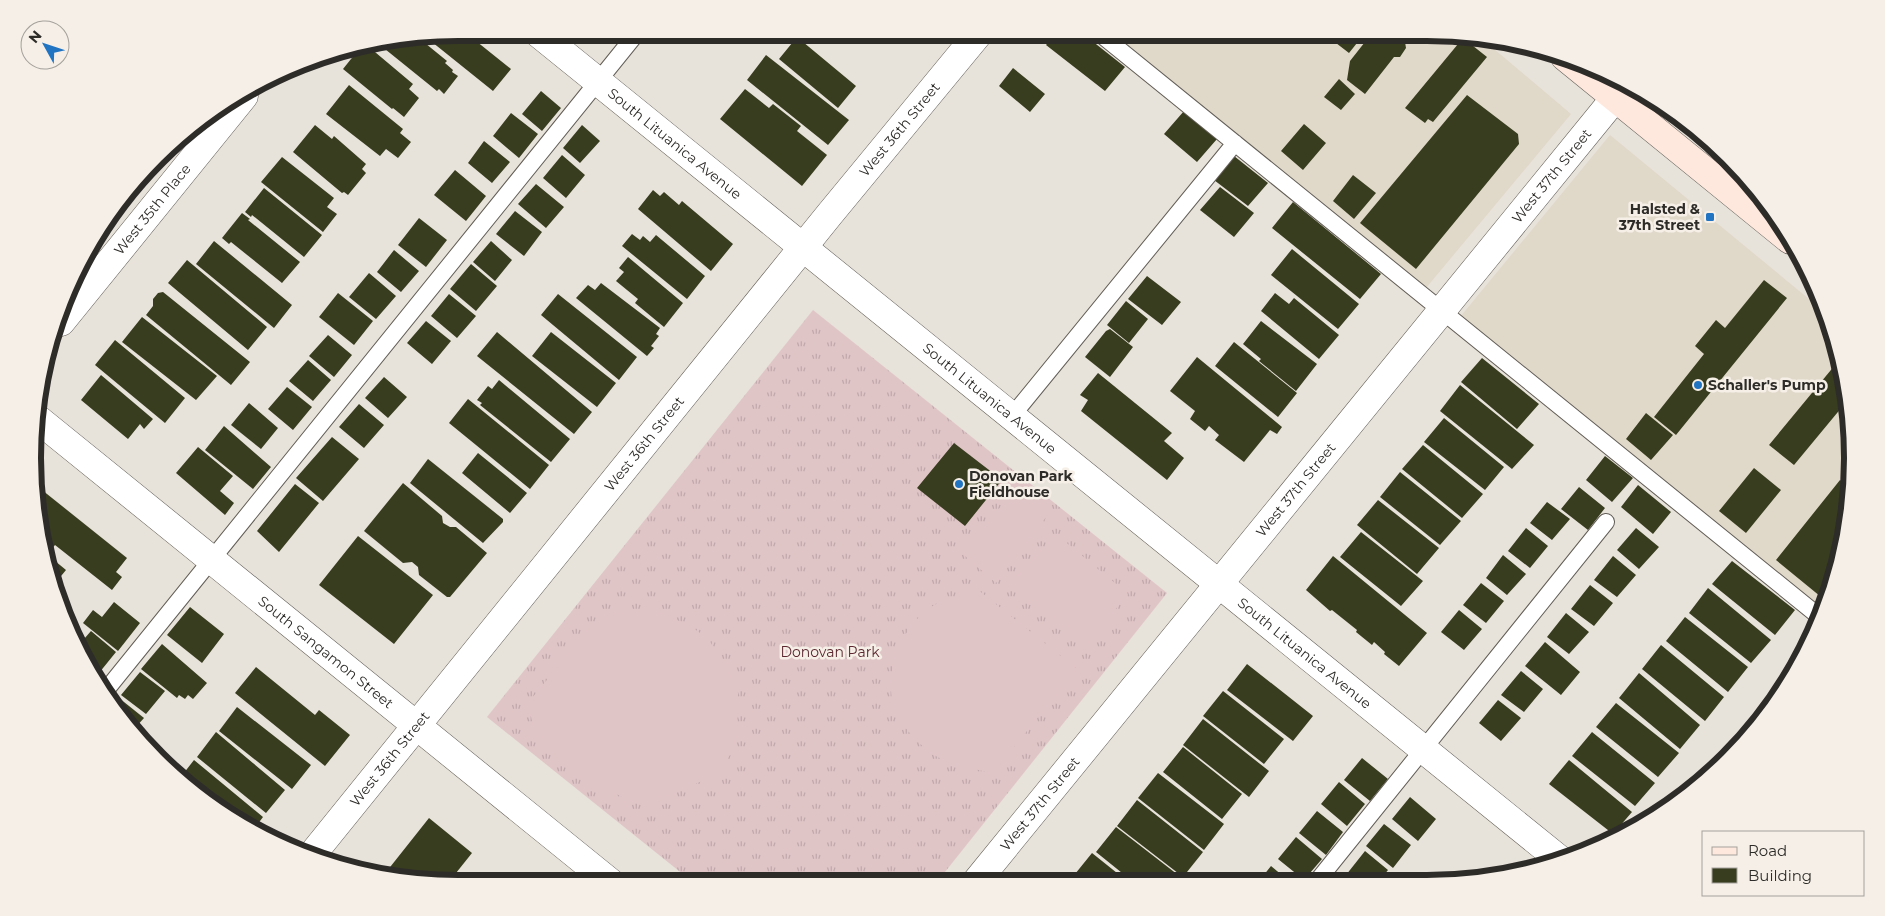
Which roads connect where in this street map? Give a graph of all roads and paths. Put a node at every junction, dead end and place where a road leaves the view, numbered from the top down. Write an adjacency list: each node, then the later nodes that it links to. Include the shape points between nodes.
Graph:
1 (549, 41): 6 (street, South Lituanica Avenue)
2 (630, 41): 6 (lane)
3 (972, 41): 11 (street, West 36th Street)
4 (1110, 41): 9 (lane)
5 (1583, 72): 7 (main road)
6 (597, 81): 11 (street, South Lituanica Avenue); 17 (lane)
7 (1615, 98): 10 (main road); 12 (street, West 37th Street)
8 (237, 105): 13 (street, West 35th Place)
9 (1235, 143): 12 (lane); 14 (lane)
10 (1775, 228)
11 (803, 247): 14 (street, South Lituanica Avenue); 21 (street, West 36th Street)
12 (1442, 311): 18 (street, West 37th Street); 19 (lane)
13 (67, 313)
14 (1012, 416): 18 (street, South Lituanica Avenue)
15 (43, 423): 17 (street, South Sangamon Street)
16 (1606, 522): 22 (lane)
17 (212, 560): 20 (lane); 21 (street, South Sangamon Street)
18 (1219, 584): 22 (street, South Lituanica Avenue); 26 (street, West 37th Street)
19 (1814, 612)
20 (109, 687)
21 (417, 725): 23 (street, West 36th Street); 25 (street, South Sangamon Street)
22 (1424, 750): 24 (street, South Lituanica Avenue); 27 (lane)
23 (316, 850)
24 (1554, 855)
25 (601, 875)
26 (982, 875)
27 (1322, 875)

